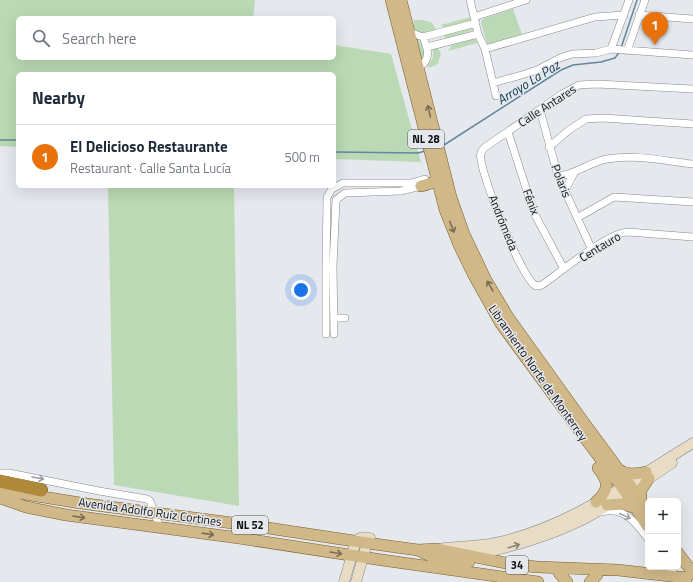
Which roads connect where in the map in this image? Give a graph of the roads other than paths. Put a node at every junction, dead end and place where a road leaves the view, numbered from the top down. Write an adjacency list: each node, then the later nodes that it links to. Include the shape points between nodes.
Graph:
1 (391, 0): 15 (main road, Libramiento Norte de Monterrey / NL 28)
2 (401, 0): 11 (main road)
3 (470, 0): 10 (street)
4 (526, 0): 10 (street)
5 (629, 0): 7 (street)
6 (645, 0): 8 (street)
7 (624, 15): 18 (street); 19 (street, via 585,19)
8 (640, 15): 9 (street); 20 (street)
9 (693, 19)
10 (475, 20): 12 (street); 13 (street)
11 (409, 32): 14 (street); 15 (street, via 403,36); 22 (main road)
12 (438, 34): 14 (street); 16 (street)
13 (478, 34): 16 (street); 19 (street)
14 (423, 36): 17 (street)
15 (402, 42): 22 (main road, Libramiento Norte de Monterrey / NL 28)
16 (441, 43): 17 (street)
17 (427, 47): 22 (street, via 426,60 422,65)
18 (612, 49): 20 (street); 23 (street, via 566,55 537,70)
19 (485, 50): 23 (street)
20 (626, 51): 21 (street)
21 (693, 55)
22 (413, 65): 30 (main road, one-way to 22); 35 (main road, Libramiento Norte de Monterrey / NL 28, via 433,164)
23 (493, 83): 25 (street)
24 (693, 89): 26 (street, Calle Antares, via 579,85)
25 (496, 96)
26 (540, 110): 28 (street, Calle Antares); 29 (street, Polaris)
27 (693, 124): 29 (street, via 594,118 579,122)
28 (508, 132): 31 (street, Calle Antares); 45 (street, Fénix, via 534,213)
29 (549, 147): 34 (street, Polaris)
30 (438, 150): 35 (main road, via 440,173); 41 (main road)
31 (481, 152): 46 (street, Andrómeda, via 482,166 493,199 515,252 531,283)
32 (693, 164): 33 (street, via 618,158 597,162)
33 (574, 173): 34 (street); 38 (street)
34 (558, 176): 38 (street, Polaris)
35 (431, 179): 36 (street, via 411,183); 39 (main road, Libramiento Norte de Monterrey / NL 28); 39 (main road, via 434,188); 41 (main road, via 442,181 449,205); 47 (street, via 401,191 348,192 336,200)
36 (336, 186)
37 (333, 188): 47 (street, via 327,202 326,245 330,334)
38 (564, 192): 42 (street, Polaris)
39 (441, 195): 49 (main road, Libramiento Norte de Monterrey / NL 28, one-way to 49, via 452,229 473,274 501,324)
40 (693, 202): 42 (street, via 614,197)
41 (456, 210): 52 (main road, one-way to 41, via 508,317 486,280 464,234)
42 (577, 218): 44 (street, Polaris)
43 (693, 237): 44 (street, Centauro, via 624,232)
44 (592, 250): 45 (street, Centauro)
45 (564, 269): 46 (street, Centauro)
46 (539, 287)
47 (334, 318): 48 (street)
48 (345, 318)
49 (550, 391): 52 (main road, Libramiento Norte de Monterrey / NL 28); 60 (main road, via 571,430 606,478 606,488 601,498)
50 (693, 442): 54 (main road, NL 52)
51 (693, 450): 54 (main road, NL 52)
52 (613, 470): 54 (main road); 56 (main road, Libramiento Norte de Monterrey / NL 28); 60 (main road, via 614,483)
53 (0, 473): 62 (street, one-way to 62, via 142,497 147,499)
54 (647, 475): 56 (main road, NL 52); 61 (main road, via 641,490)
55 (0, 482): 58 (highway)
56 (627, 488): 60 (main road, NL 52); 61 (main road, Libramiento Norte de Monterrey / NL 28)
57 (0, 490): 62 (main road, Avenida Adolfo Ruíz Cortines / NL 52)
58 (41, 490): 62 (main road, Avenida Adolfo Ruíz Cortines, via 134,503)
59 (0, 498): 64 (main road, one-way to 64, via 40,511)
60 (603, 502): 61 (main road); 63 (main road, NL 52); 70 (main road, NL 52, via 546,527 518,536 490,543)
61 (642, 508)
62 (153, 510): 64 (main road, via 153,517 146,523); 65 (main road, Avenida Adolfo Ruíz Cortines / NL 52); 66 (street); 69 (main road)
63 (593, 514): 67 (street, one-way to 67, via 609,511 625,515 635,521); 72 (main road, NL 52, one-way to 63, via 544,536)
64 (104, 520): 66 (main road)
65 (255, 526): 68 (main road); 69 (main road, Avenida Adolfo Ruíz Cortines / NL 52)
66 (160, 528): 68 (main road, one-way to 68)
67 (645, 536)
68 (238, 538): 73 (main road, one-way to 73)
69 (364, 539): 70 (main road); 71 (main road, Avenida Adolfo Ruíz Cortines / NL 52); 73 (main road)
70 (436, 549): 71 (main road, Avenida Adolfo Ruíz Cortines / NL 52); 72 (main road, Avenida Adolfo Ruíz Cortines / 34)
71 (418, 550): 74 (main road, Avenida Adolfo Ruíz Cortines / NL 52, via 433,557)
72 (471, 556): 74 (main road, NL 52); 80 (main road, Avenida Adolfo Ruíz Cortines / 34, via 516,565)
73 (357, 557): 78 (main road); 82 (main road); 83 (main road)
74 (449, 560): 76 (main road, Avenida Adolfo Ruíz Cortines / 34)
75 (681, 563): 80 (main road)
76 (489, 565): 78 (main road); 79 (main road, Avenida Adolfo Ruíz Cortines / 34)
77 (673, 570): 80 (street)
78 (470, 572): 84 (main road)
79 (560, 573): 81 (main road, Avenida Adolfo Ruíz Cortines / 34); 85 (main road)
80 (685, 577)
81 (593, 578): 86 (main road, Avenida Adolfo Ruíz Cortines / 34, via 622,576)
82 (344, 582)
83 (356, 582)
84 (538, 582)
85 (567, 582)
86 (664, 582)

